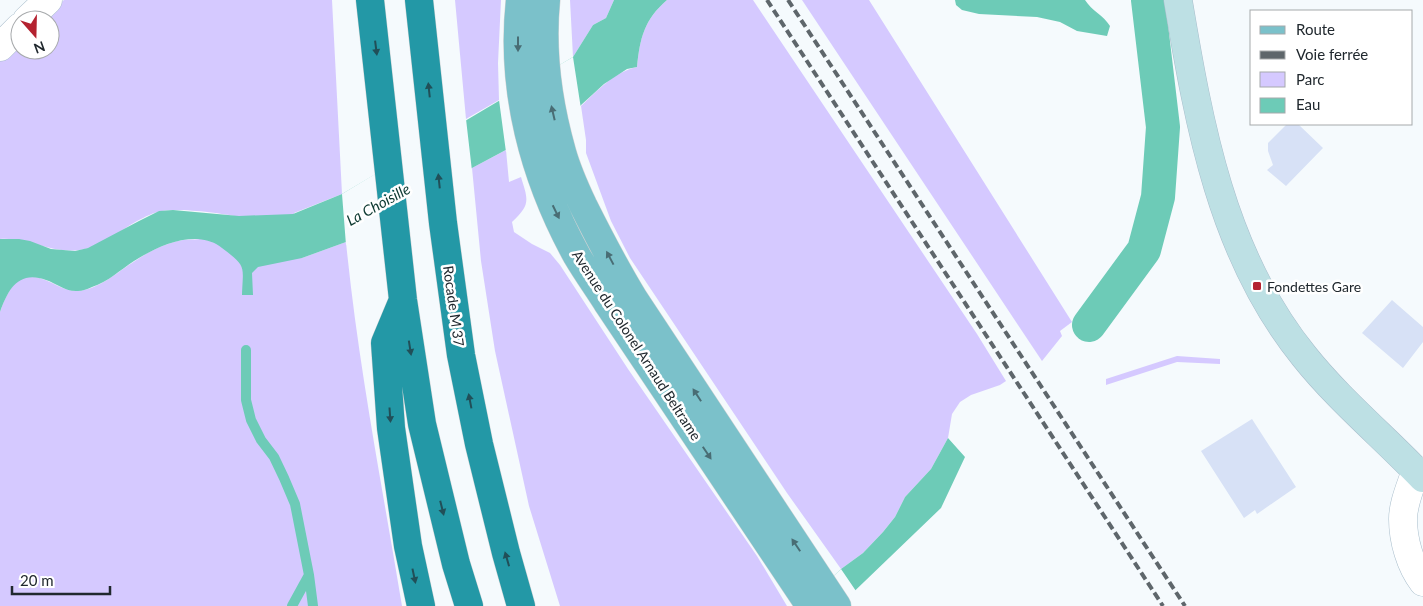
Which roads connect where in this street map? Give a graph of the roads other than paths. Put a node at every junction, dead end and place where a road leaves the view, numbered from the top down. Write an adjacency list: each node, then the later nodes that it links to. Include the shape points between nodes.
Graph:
1 (48, 0): 7 (street)
2 (370, 0): 10 (highway, one-way to 10)
3 (419, 0): 16 (highway, Rocade M 37, one-way to 3, via 479,444 461,355)
4 (520, 0): 13 (main road, Avenue du Colonel Arnaud Beltrame, one-way to 13, via 518,56 526,124 549,198 578,256)
5 (546, 0): 13 (main road, Avenue du Colonel Arnaud Beltrame, one-way to 5, via 611,260 575,187 562,153 550,102 544,34)
6 (1178, 0): 11 (street, via 1193,89 1219,192 1235,239 1257,286 1304,356)
7 (38, 10)
8 (10, 37): 9 (street)
9 (0, 47)
10 (403, 300): 14 (highway, one-way to 14, via 385,343 391,428 408,546); 15 (highway, one-way to 15, via 422,424)
11 (1419, 474): 12 (street, via 1403,519 1410,558)
12 (1423, 582)
13 (819, 600)
14 (421, 606)
15 (469, 606)
16 (521, 606)

